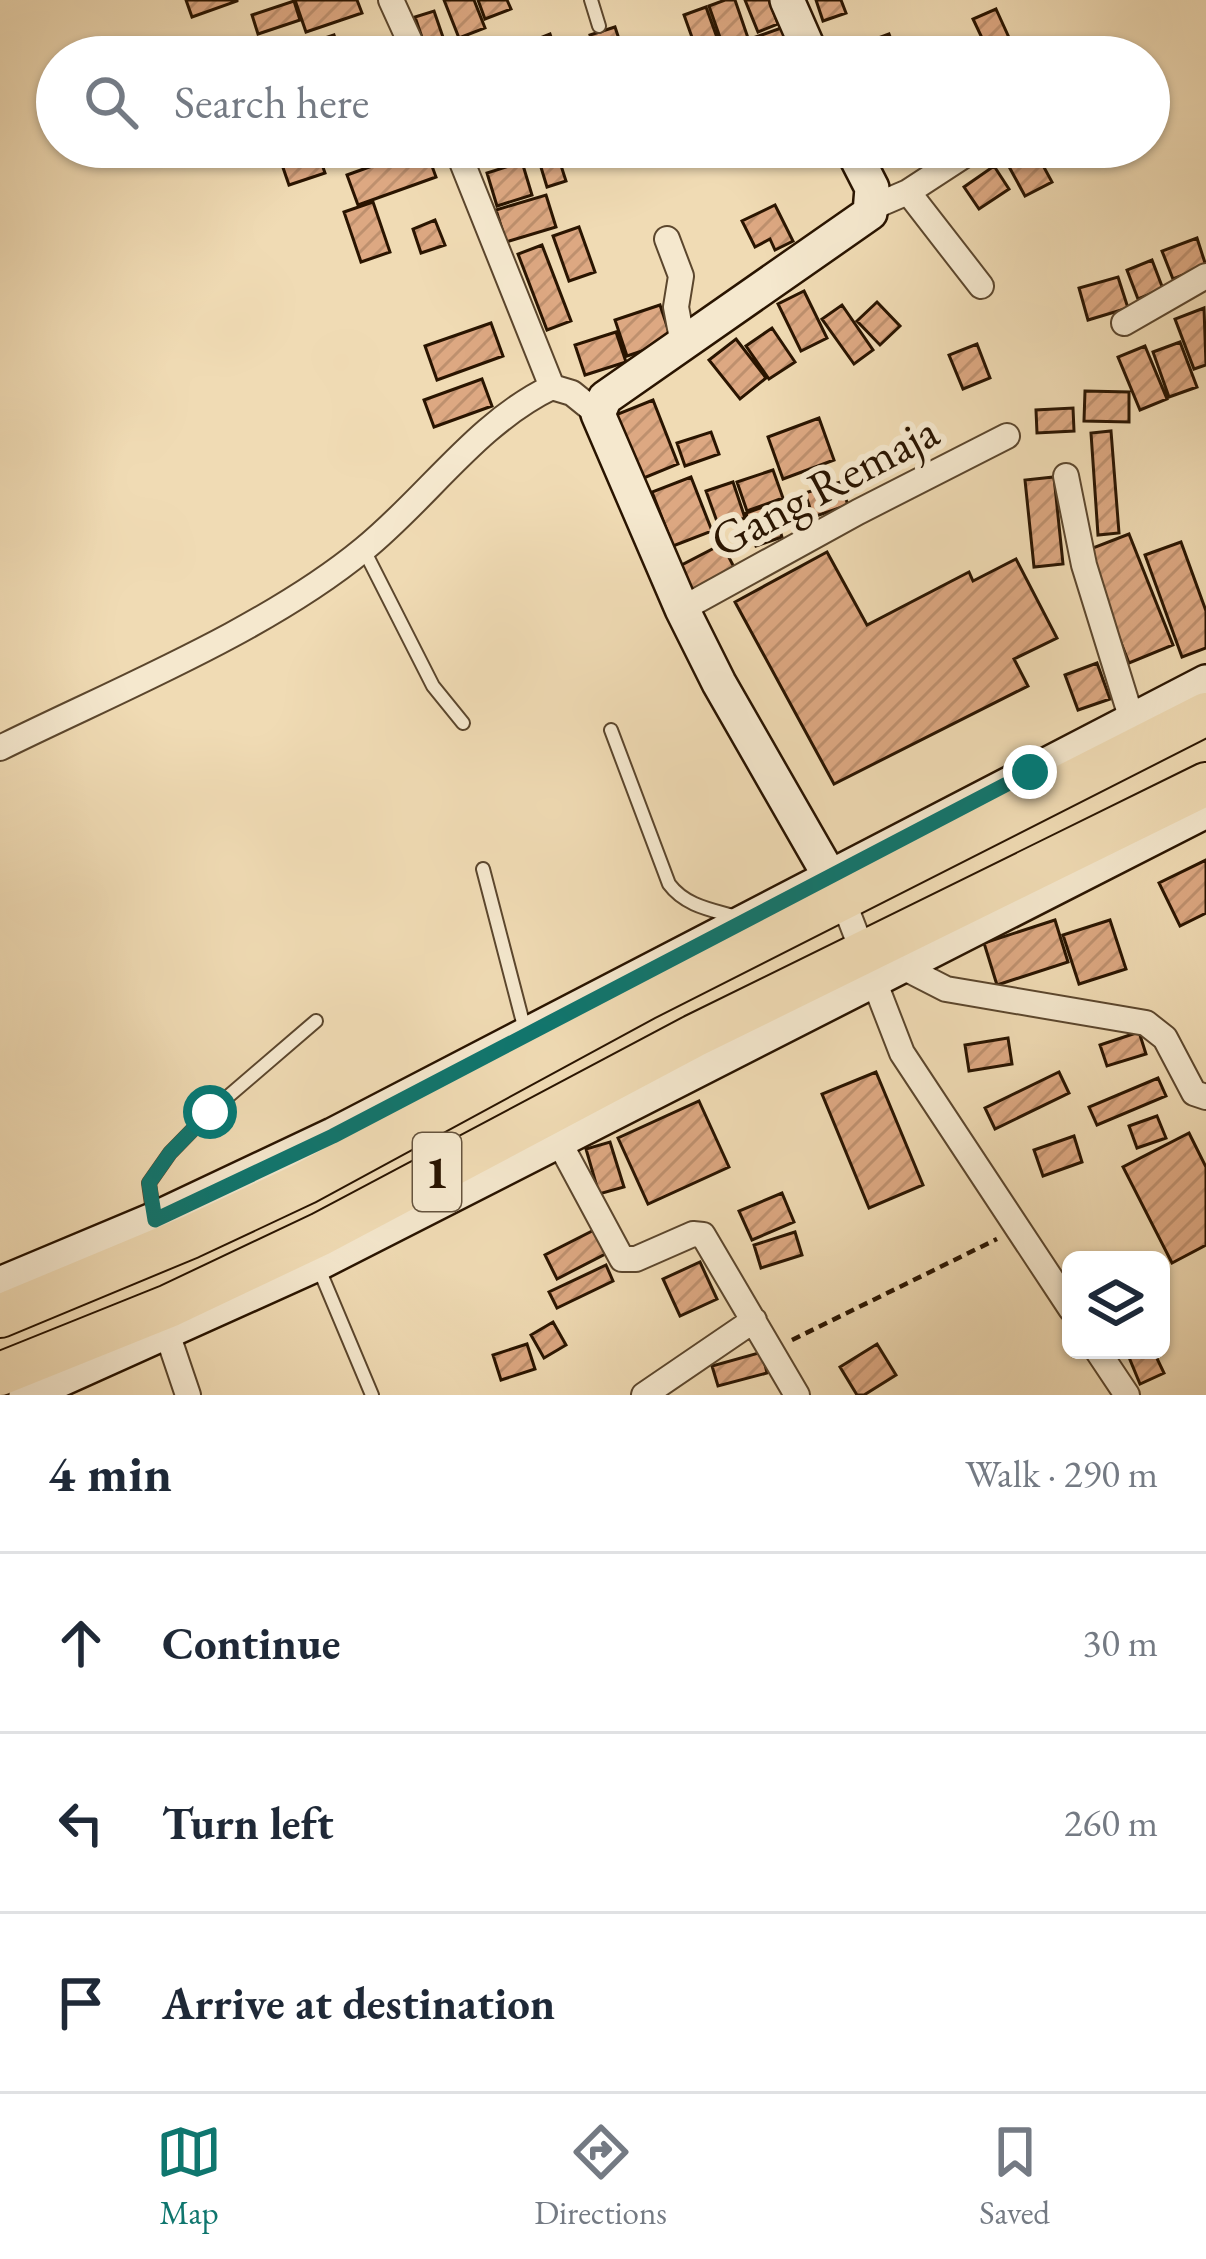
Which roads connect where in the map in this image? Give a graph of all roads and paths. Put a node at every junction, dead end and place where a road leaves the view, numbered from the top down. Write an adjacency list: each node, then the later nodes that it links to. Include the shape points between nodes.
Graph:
1 (391, 0): 5 (street)
2 (590, 0): 4 (lane)
3 (787, 0): 6 (street)
4 (599, 26)
5 (407, 36)
6 (803, 36)
7 (465, 168): 17 (street)
8 (862, 168): 11 (street)
9 (945, 168): 10 (street)
10 (908, 192): 11 (street); 14 (street)
11 (873, 207): 16 (street)
12 (667, 239): 16 (street, via 681,276)
13 (1206, 276): 15 (street)
14 (981, 286)
15 (1124, 322)
16 (683, 344): 18 (street, via 605,398)
17 (552, 387): 18 (street); 21 (street, via 505,415)
18 (598, 414): 22 (street)
19 (1007, 436): 22 (street, Gang Remaja)
20 (1066, 476): 25 (street)
21 (364, 550): 26 (lane, via 433,686); 28 (street, via 274,609)
22 (682, 610): 32 (street)
23 (1206, 682): 25 (street)
24 (1206, 713): 32 (highway, 1)
25 (1132, 720): 32 (street)
26 (464, 723)
27 (611, 730): 33 (lane, via 669,884 678,896)
28 (0, 748)
29 (1206, 784): 34 (highway, 1)
30 (1206, 811): 34 (street)
31 (483, 868): 36 (lane)
32 (836, 886): 33 (street); 34 (street); 44 (highway, 1, via 305,1183)
33 (747, 920): 36 (street)
34 (881, 966): 37 (street, via 946,989 1146,1023 1165,1038 1194,1093); 38 (street); 40 (street, via 902,1053); 49 (highway, 1, via 694,1036 321,1234)
35 (316, 1021): 39 (lane, via 170,1153 149,1183)
36 (526, 1035): 39 (street)
37 (1206, 1097)
38 (558, 1140): 41 (street); 45 (street, via 622,1259 700,1233)
39 (155, 1220): 42 (street)
40 (1018, 1228): 43 (street); 47 (path)
41 (317, 1264): 46 (street); 52 (lane)
42 (0, 1284)
43 (1062, 1295)
44 (0, 1316)
45 (754, 1320): 47 (street); 53 (street)
46 (167, 1333): 50 (street); 51 (street)
47 (771, 1351): 54 (street)
48 (1103, 1359): 55 (street)
49 (0, 1374)
50 (26, 1395)
51 (188, 1395)
52 (372, 1395)
53 (644, 1395)
54 (796, 1395)
55 (1127, 1395)

